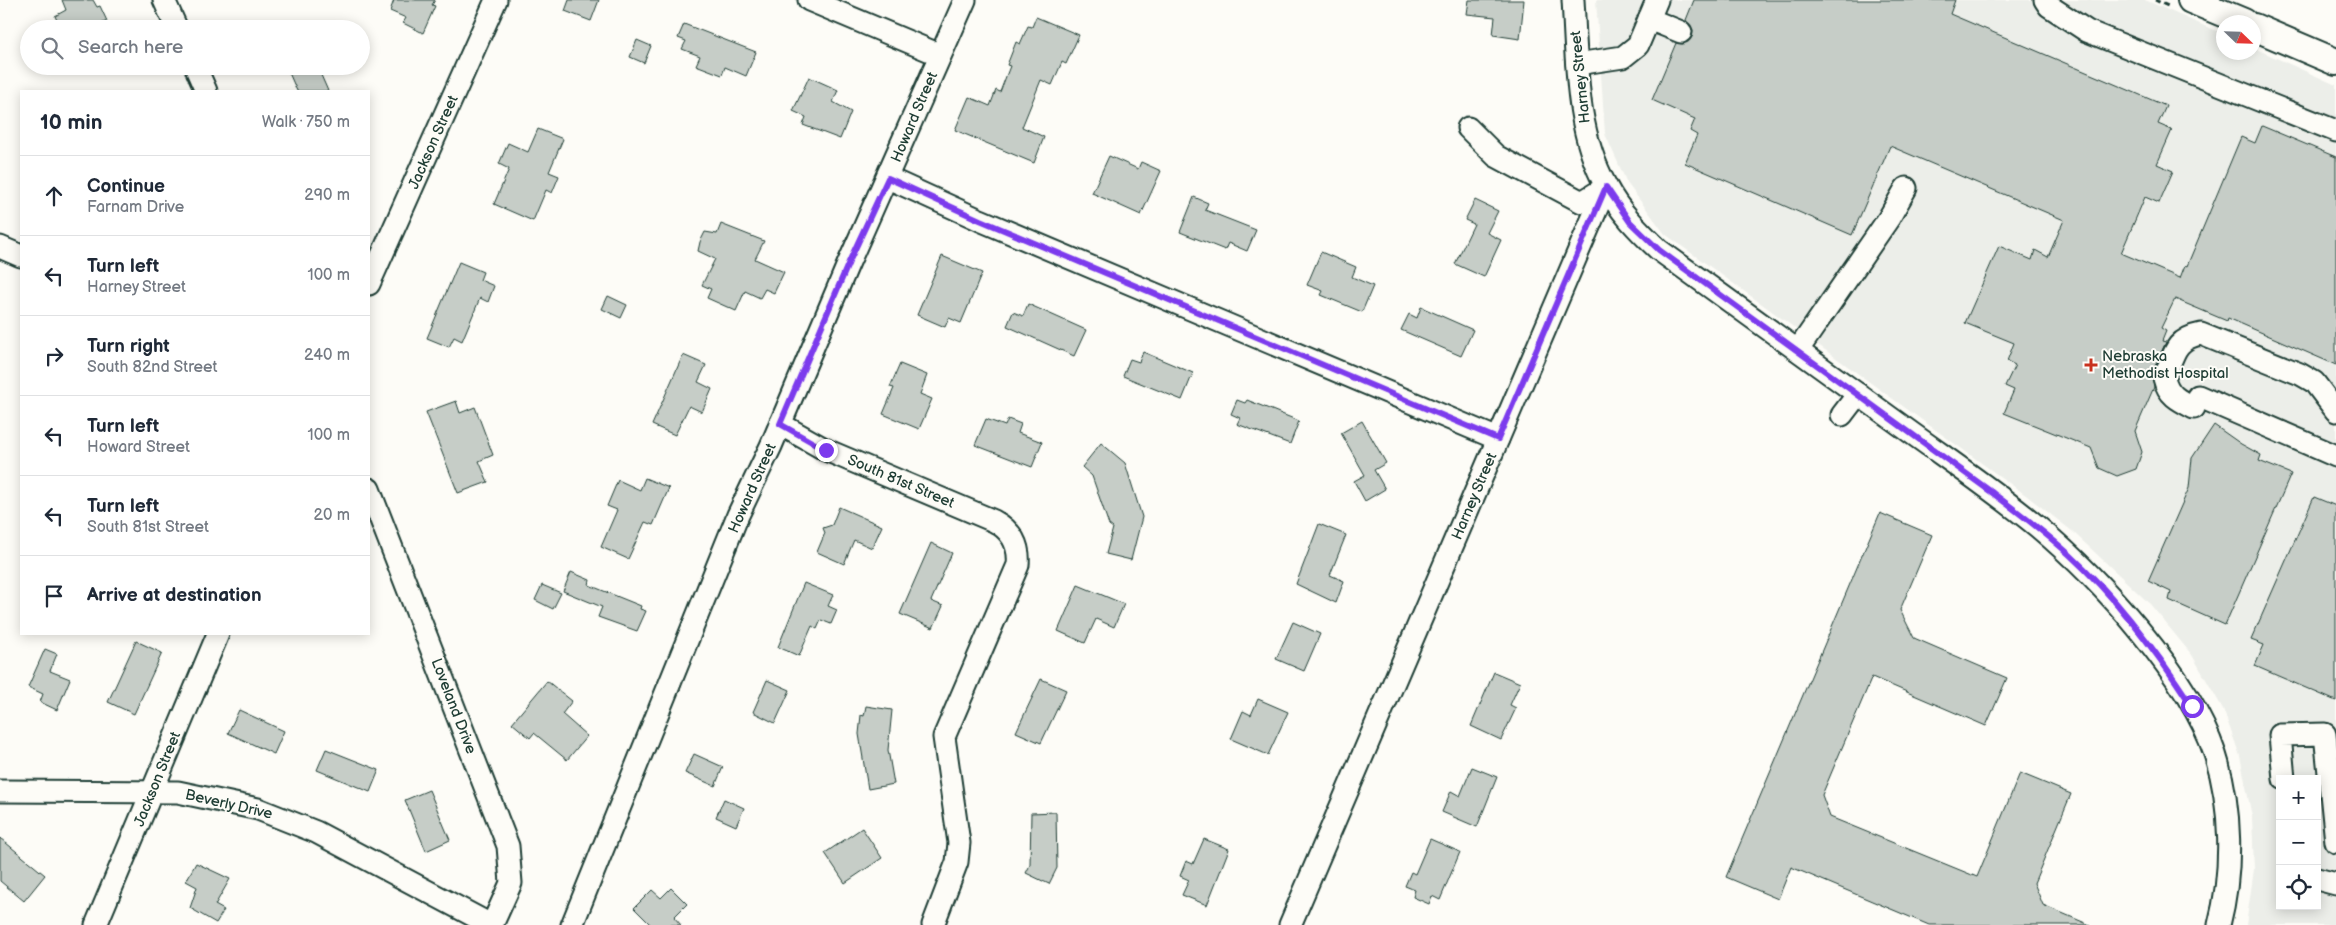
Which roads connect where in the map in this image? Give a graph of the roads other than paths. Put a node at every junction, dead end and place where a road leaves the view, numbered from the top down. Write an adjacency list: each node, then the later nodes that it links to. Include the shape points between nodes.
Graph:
1 (164, 0): 10 (street)
2 (496, 0): 25 (street, Jackson Street)
3 (809, 0): 13 (street)
4 (965, 0): 13 (street, Howard Street)
5 (1573, 0): 15 (street, Harney Street)
6 (2045, 0): 19 (street, via 2049,6 2087,30)
7 (2191, 0): 9 (main road)
8 (1653, 9): 12 (street); 15 (street, via 1638,45 1623,57)
9 (2227, 15)
10 (173, 20)
11 (2261, 30): 14 (main road)
12 (1681, 32)
13 (940, 55): 20 (street, Howard Street)
14 (2336, 62)
15 (1577, 64): 21 (street, Harney Street, via 1584,126)
16 (199, 75): 17 (street)
17 (206, 90)
18 (1468, 128): 21 (street, via 1496,156 1582,202)
19 (2336, 131)
20 (888, 178): 30 (street, Howard Street); 31 (street, via 998,228)
21 (1606, 187): 26 (street, via 1630,222 1659,250); 31 (street, Harney Street)
22 (1906, 188): 26 (street)
23 (0, 247): 24 (street)
24 (20, 256)
25 (370, 282)
26 (1798, 350): 27 (street)
27 (1858, 394): 29 (street); 46 (street, via 2037,526 2071,556 2119,607 2172,675 2207,734 2220,770 2226,802 2228,846)
28 (2336, 411): 32 (street, via 2314,382 2307,378 2201,334 2186,336 2164,378 2168,392 2176,400 2196,402)
29 (1842, 415)
30 (780, 424): 43 (street, Howard Street, via 738,515); 44 (street, South 81st Street, via 826,450 994,520 1009,532 1016,544 1018,565 944,737 959,843 957,862)
31 (1498, 439): 45 (street, Harney Street)
32 (2336, 456)
33 (370, 492): 42 (street, Loveland Drive, via 508,846 512,883)
34 (218, 635): 37 (street, Jackson Street)
35 (2284, 775): 38 (street, via 2280,735 2325,734)
36 (0, 791): 37 (street, Beverly Drive)
37 (153, 792): 41 (street, Jackson Street); 42 (street, Beverly Drive, via 178,792 233,802 284,818)
38 (2336, 842)
39 (2321, 880): 40 (street)
40 (2336, 884)
41 (96, 925)
42 (492, 925)
43 (572, 925)
44 (933, 925)
45 (1290, 925)
46 (2219, 925)

